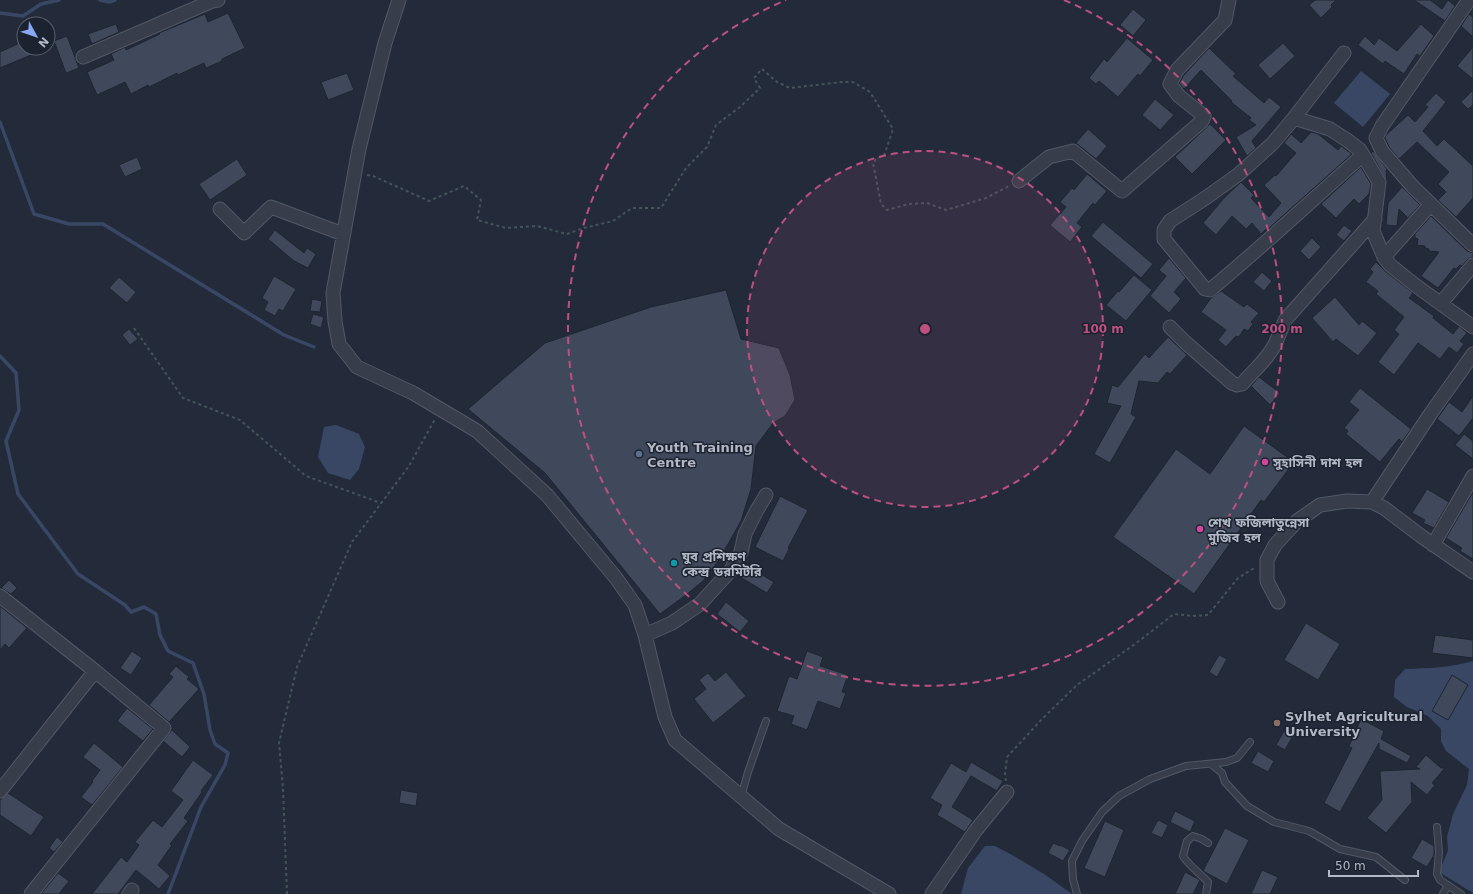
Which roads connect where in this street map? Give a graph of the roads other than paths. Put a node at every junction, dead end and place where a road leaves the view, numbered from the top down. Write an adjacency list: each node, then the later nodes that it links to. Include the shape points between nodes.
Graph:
1 (218, 0): 6 (street)
2 (398, 0): 13 (street, via 354,172)
3 (1229, 0): 9 (street, via 1225,20 1177,70 1170,84 1179,96 1204,116 1202,121 1122,191 1074,151 1049,157)
4 (1469, 0): 10 (street, via 1376,138 1382,151)
5 (1344, 53): 7 (street)
6 (83, 57)
7 (1294, 118): 8 (street, via 1330,129 1360,150); 8 (street, via 1273,143 1238,174 1170,221 1164,230 1164,239 1205,289 1210,290 1267,242)
8 (1363, 155): 12 (street, via 1379,182)
9 (1019, 181)
10 (1430, 204): 14 (street); 15 (street)
11 (220, 209): 13 (street, via 244,233 271,207)
12 (1375, 219): 15 (street, via 1373,231); 18 (street, via 1286,319 1276,343 1242,384 1232,383)
13 (343, 234): 28 (street, via 333,293 339,344 357,367 413,393 477,431 548,495 635,605)
14 (1473, 245)
15 (1384, 257): 17 (street, via 1404,276)
16 (1473, 264): 17 (street)
17 (1441, 303): 19 (street)
18 (1170, 327)
19 (1473, 327)
20 (1473, 354): 23 (street)
21 (1473, 476): 24 (street)
22 (766, 495): 28 (street, via 745,534 741,552 731,570 700,604 672,623)
23 (1372, 502): 24 (street, via 1384,508); 27 (street, via 1347,501 1320,505 1297,520 1275,545 1267,560 1268,581)
24 (1433, 545): 25 (street)
25 (1473, 572)
26 (0, 596): 29 (street)
27 (1278, 602)
28 (645, 636): 35 (street, via 665,717 675,740)
29 (95, 671): 33 (street); 40 (street, via 164,728)
30 (766, 721): 35 (lane)
31 (1250, 742): 32 (lane, via 1237,758)
32 (1212, 765): 38 (lane, via 1222,773 1225,782 1247,806 1267,818 1309,831 1340,849 1376,857); 43 (lane, via 1186,766 1150,779 1119,796 1102,812 1072,861)
33 (0, 791)
34 (1007, 792): 42 (street, via 976,830)
35 (742, 797): 41 (street, via 779,829)
36 (1437, 826): 39 (lane, via 1439,852 1436,874)
37 (1208, 843): 44 (lane, via 1193,836 1186,841 1183,856 1208,882)
38 (1405, 880)
39 (1448, 885): 45 (lane); 46 (lane)
40 (32, 894)
41 (889, 894)
42 (932, 894)
43 (1077, 894)
44 (1206, 894)
45 (1443, 894)
46 (1461, 894)

